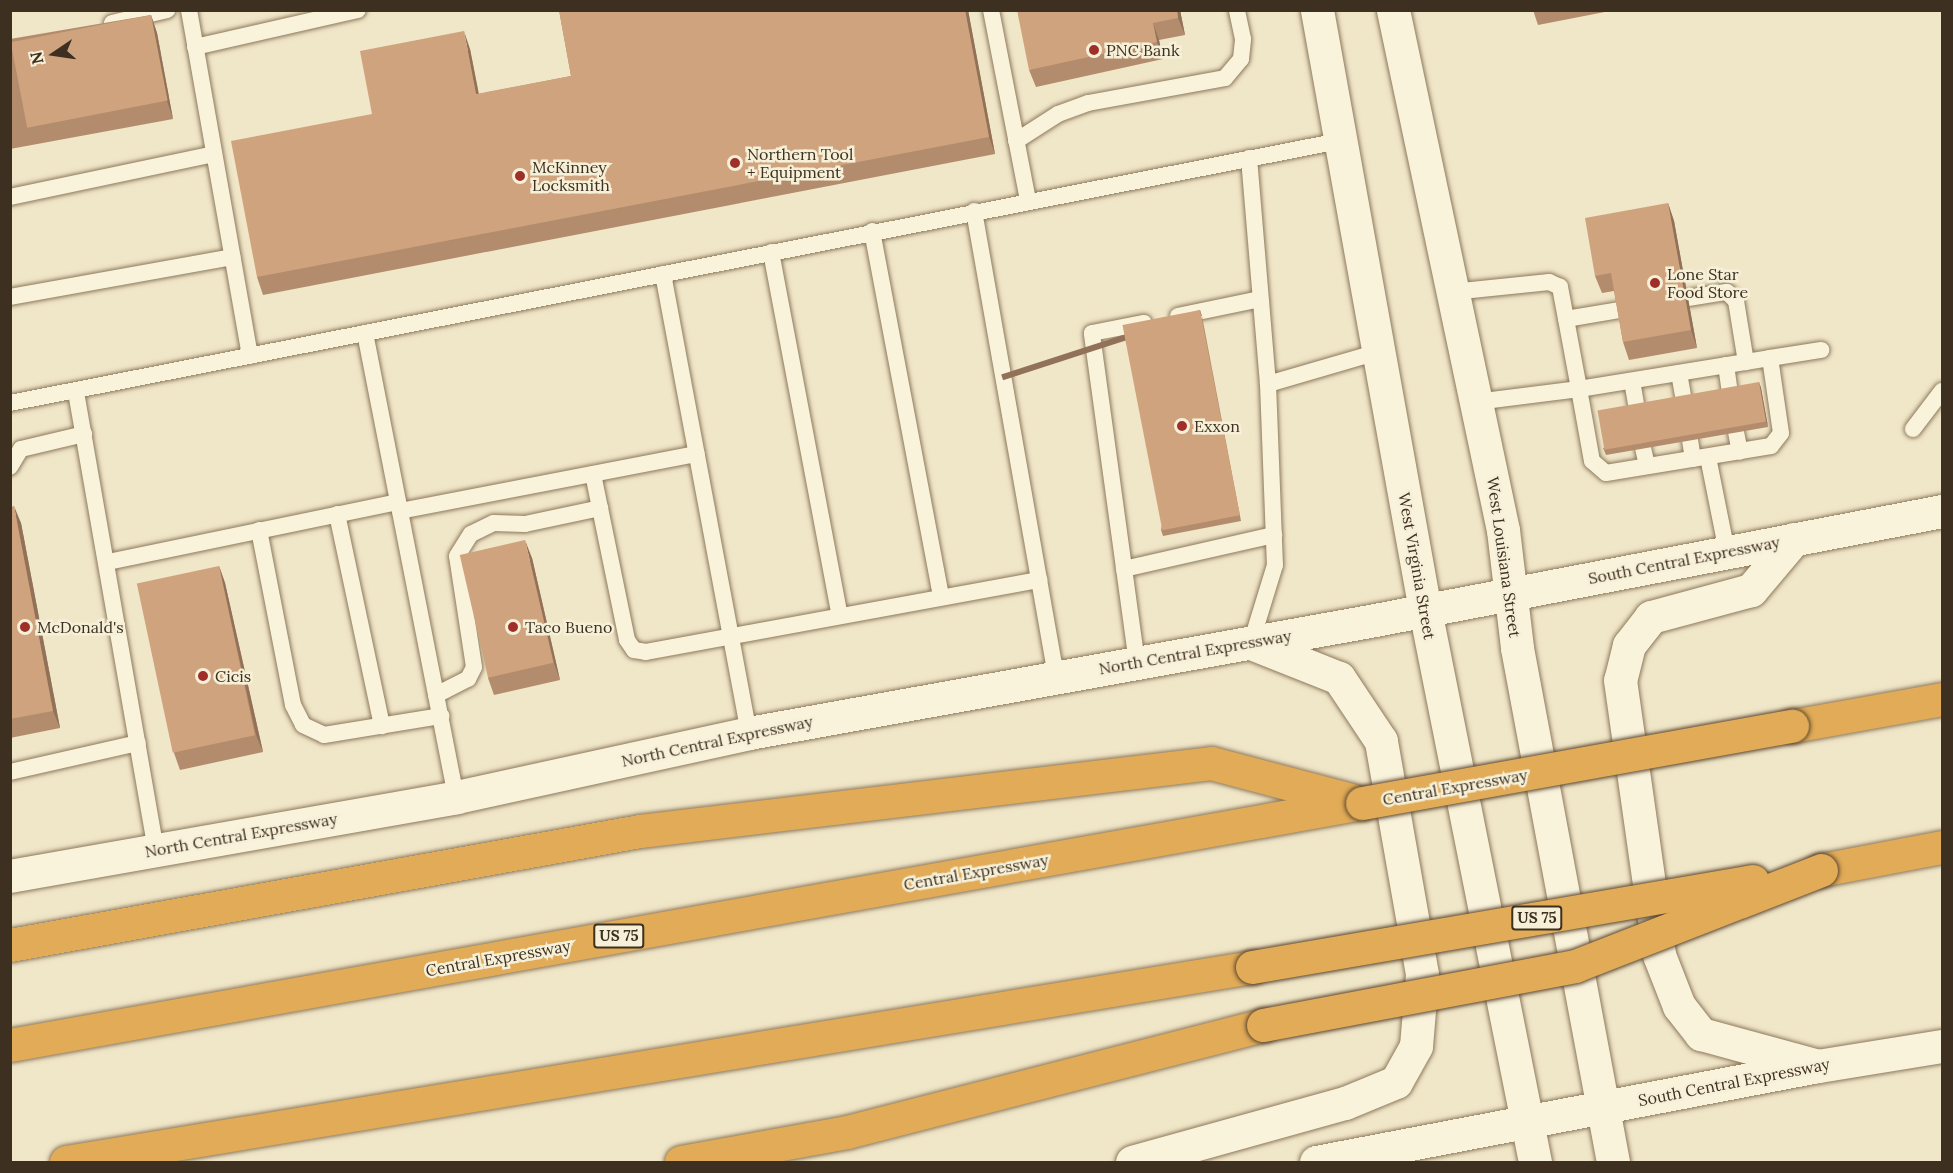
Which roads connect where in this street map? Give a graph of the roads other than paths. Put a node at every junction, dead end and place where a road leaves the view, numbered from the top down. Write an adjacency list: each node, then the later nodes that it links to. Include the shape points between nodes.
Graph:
1 (167, 10): 8 (lane)
2 (189, 10): 9 (lane)
3 (358, 10): 9 (lane)
4 (991, 10): 10 (lane)
5 (1238, 10): 10 (lane, via 1243,39 1241,59 1225,78 1088,103 1058,114)
6 (1317, 10): 11 (main road, West Virginia Street)
7 (1393, 10): 21 (main road, West Louisiana Street)
8 (98, 25)
9 (195, 47): 12 (lane)
10 (1017, 141): 15 (lane)
11 (1339, 141): 13 (lane); 29 (main road, West Virginia Street)
12 (214, 154): 14 (lane); 19 (lane)
13 (1249, 158): 15 (lane); 24 (lane)
14 (10, 197)
15 (1028, 200): 16 (lane)
16 (974, 211): 17 (lane); 67 (lane)
17 (872, 231): 18 (lane); 69 (lane)
18 (771, 252): 20 (lane); 71 (lane)
19 (232, 257): 22 (lane); 30 (lane)
20 (663, 274): 27 (lane); 52 (lane)
21 (1452, 292): 26 (lane, via 1549,282 1560,288); 42 (main road, West Louisiana Street)
22 (10, 297)
23 (1688, 298): 32 (lane, via 1727,292 1736,301)
24 (1260, 299): 36 (lane); 66 (lane, via 1092,333)
25 (1620, 310): 26 (lane)
26 (1566, 320): 37 (lane)
27 (365, 333): 30 (lane); 57 (lane)
28 (1821, 350): 31 (lane)
29 (1378, 352): 36 (lane); 70 (main road, West Virginia Street)
30 (250, 356): 39 (lane)
31 (1770, 358): 32 (lane); 51 (lane, via 1781,433 1771,446)
32 (1746, 362): 33 (lane)
33 (1726, 365): 34 (lane); 40 (lane)
34 (1679, 373): 35 (lane); 41 (lane)
35 (1632, 381): 37 (lane); 44 (lane)
36 (1268, 384): 62 (lane)
37 (1579, 389): 42 (lane); 54 (lane, via 1592,461 1606,473)
38 (1942, 391): 45 (lane)
39 (76, 392): 43 (lane); 47 (lane)
40 (1730, 393)
41 (1684, 401)
42 (1476, 402): 68 (main road, West Louisiana Street, via 1503,530)
43 (10, 403)
44 (1637, 409)
45 (1912, 429)
46 (1736, 432): 51 (lane)
47 (84, 434): 49 (lane); 65 (lane)
48 (1690, 440): 53 (lane)
49 (16, 448): 55 (lane)
50 (1643, 448): 54 (lane)
51 (1740, 452): 53 (lane)
52 (697, 454): 56 (lane); 72 (lane)
53 (1700, 458): 54 (lane); 64 (lane)
54 (1647, 466)
55 (10, 467)
56 (593, 474): 57 (lane); 58 (lane)
57 (399, 507): 60 (lane); 76 (lane)
58 (600, 508): 72 (lane, via 627,640 634,650 646,652); 76 (lane, via 525,524 494,523 471,534 457,556 474,667 468,679)
59 (1942, 511): 63 (main road, South Central Expressway)
60 (337, 514): 61 (lane); 79 (lane)
61 (259, 530): 65 (lane); 79 (lane, via 293,705 303,725 324,735)
62 (1274, 535): 66 (lane); 73 (lane, via 1275,565)
63 (1794, 539): 64 (main road, South Central Expressway); 92 (main road, via 1751,590 1651,617 1629,645 1620,680 1659,955 1679,1006 1701,1034)
64 (1727, 552): 68 (main road, South Central Expressway)
65 (108, 562): 81 (lane)
66 (1124, 569): 74 (lane)
67 (1039, 580): 69 (lane); 75 (lane)
68 (1510, 595): 70 (main road, South Central Expressway); 93 (main road, West Louisiana Street)
69 (941, 597): 71 (lane)
70 (1425, 610): 73 (main road, North Central Expressway); 94 (main road, West Virginia Street)
71 (840, 616): 72 (lane)
72 (731, 635): 80 (lane)
73 (1251, 643): 74 (main road, North Central Expressway); 97 (main road, via 1339,678 1381,741 1422,974 1416,1046 1396,1082 1345,1103)
74 (1137, 663): 75 (main road, North Central Expressway)
75 (1056, 677): 80 (main road, North Central Expressway)
76 (436, 694): 78 (lane)
77 (1942, 699): 84 (highway, Central Expressway / US 75, bridge)
78 (441, 717): 79 (lane); 83 (lane)
79 (382, 726)
80 (749, 733): 83 (main road, North Central Expressway)
81 (138, 743): 82 (lane); 86 (lane)
82 (10, 772)
83 (456, 797): 86 (main road, North Central Expressway)
84 (1362, 803): 89 (highway, via 1211,763 640,831); 90 (highway, Central Expressway / US 75)
85 (1942, 847): 87 (highway, US 75)
86 (156, 849): 88 (main road, North Central Expressway)
87 (1821, 870): 95 (highway, US 75, bridge); 96 (highway, bridge, via 1575,966 1263,1025 847,1132)
88 (10, 876)
89 (10, 945)
90 (10, 1045)
91 (1942, 1046): 92 (main road, South Central Expressway)
92 (1818, 1066): 93 (main road, South Central Expressway)
93 (1601, 1107): 94 (main road, South Central Expressway); 100 (main road, West Louisiana Street)
94 (1527, 1120): 98 (main road); 99 (main road, West Virginia Street)
95 (66, 1162)
96 (681, 1162)
97 (1132, 1162)
98 (1316, 1162)
99 (1535, 1162)
100 (1613, 1162)

